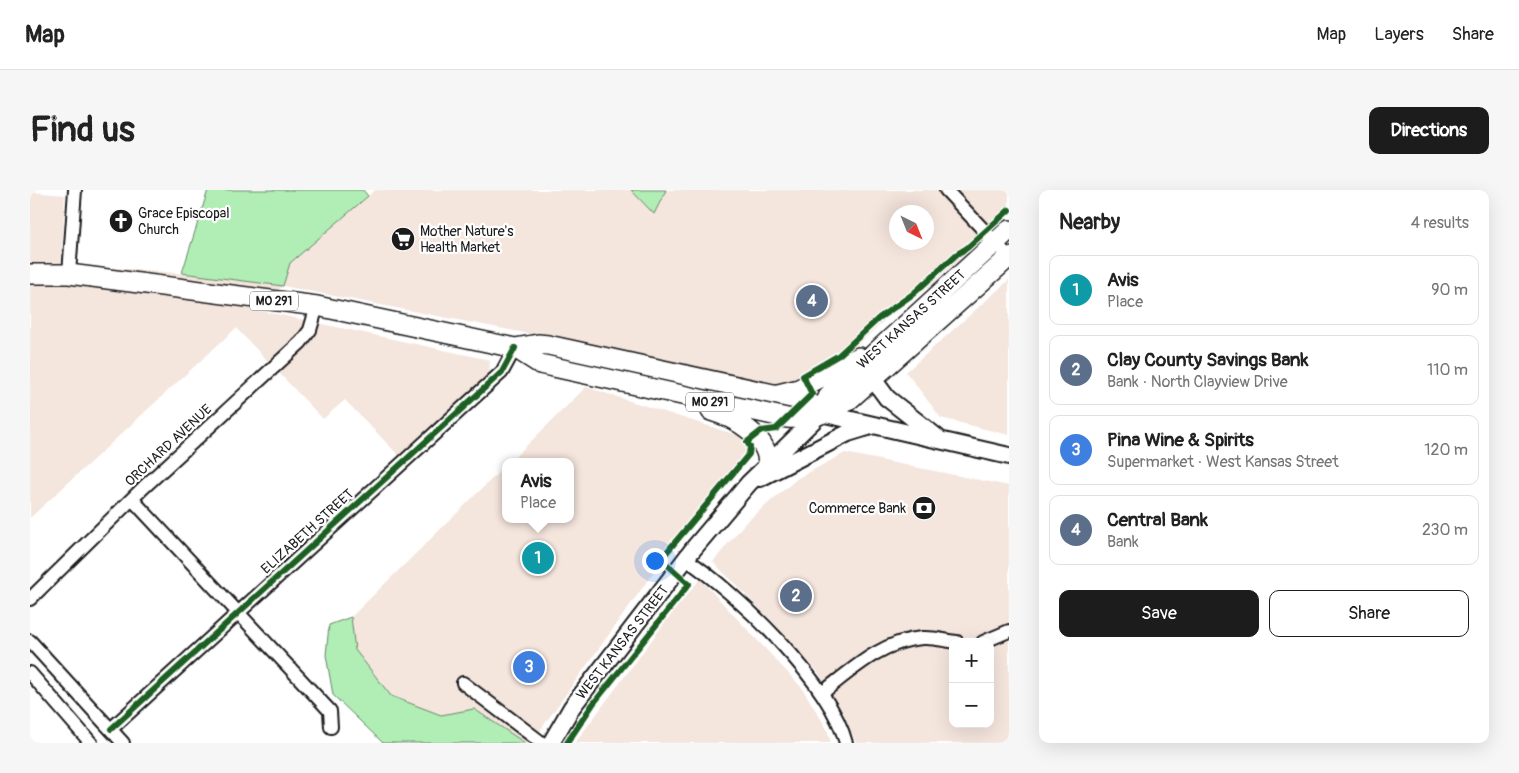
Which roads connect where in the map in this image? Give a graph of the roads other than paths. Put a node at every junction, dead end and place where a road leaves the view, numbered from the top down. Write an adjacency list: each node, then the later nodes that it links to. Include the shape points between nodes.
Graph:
1 (75, 190): 7 (street)
2 (946, 190): 4 (street)
3 (1009, 230): 4 (highway, WEST KANSAS STREET)
4 (995, 242): 5 (street); 10 (highway, WEST KANSAS STREET)
5 (1009, 257): 11 (highway, WEST KANSAS STREET)
6 (30, 274): 7 (highway, MO 291)
7 (69, 274): 8 (highway, MO 291)
8 (317, 306): 9 (highway, MO 291); 20 (street, ORCHARD AVENUE, via 310,330 300,342)
9 (515, 348): 12 (highway, MO 291, via 540,364); 13 (highway, MO 291, via 548,345); 23 (street, ELIZABETH STREET, via 502,372)
10 (878, 348): 13 (highway, via 798,390); 14 (highway, WEST KANSAS STREET, via 829,395)
11 (873, 379): 14 (highway, WEST KANSAS STREET, via 842,404); 16 (main road, via 887,398)
12 (674, 394): 14 (highway, MO 291, via 787,418); 18 (highway, via 743,426 764,446)
13 (774, 394): 14 (highway, MO 291, via 805,401)
14 (821, 413): 15 (main road, MO 291); 18 (main road, WEST KANSAS STREET)
15 (874, 425): 16 (main road, MO 291); 19 (main road, via 848,433)
16 (942, 441): 17 (main road, MO 291)
17 (1009, 456)
18 (768, 464): 19 (main road, WEST KANSAS STREET)
19 (749, 483): 21 (main road, WEST KANSAS STREET)
20 (132, 499): 22 (street, ORCHARD AVENUE); 23 (street)
21 (686, 560): 30 (street, via 735,598 803,667); 36 (main road, WEST KANSAS STREET, via 572,707)
22 (30, 599)
23 (238, 611): 31 (street, via 330,711); 32 (street, ELIZABETH STREET)
24 (1009, 631): 25 (street)
25 (992, 638)
26 (30, 641): 32 (street)
27 (949, 641): 30 (street, via 924,638 886,647)
28 (30, 673): 33 (street)
29 (463, 683): 35 (street)
30 (822, 693): 37 (street)
31 (331, 727)
32 (110, 729): 34 (street)
33 (91, 743)
34 (123, 743)
35 (542, 743)
36 (550, 743)
37 (846, 743)

